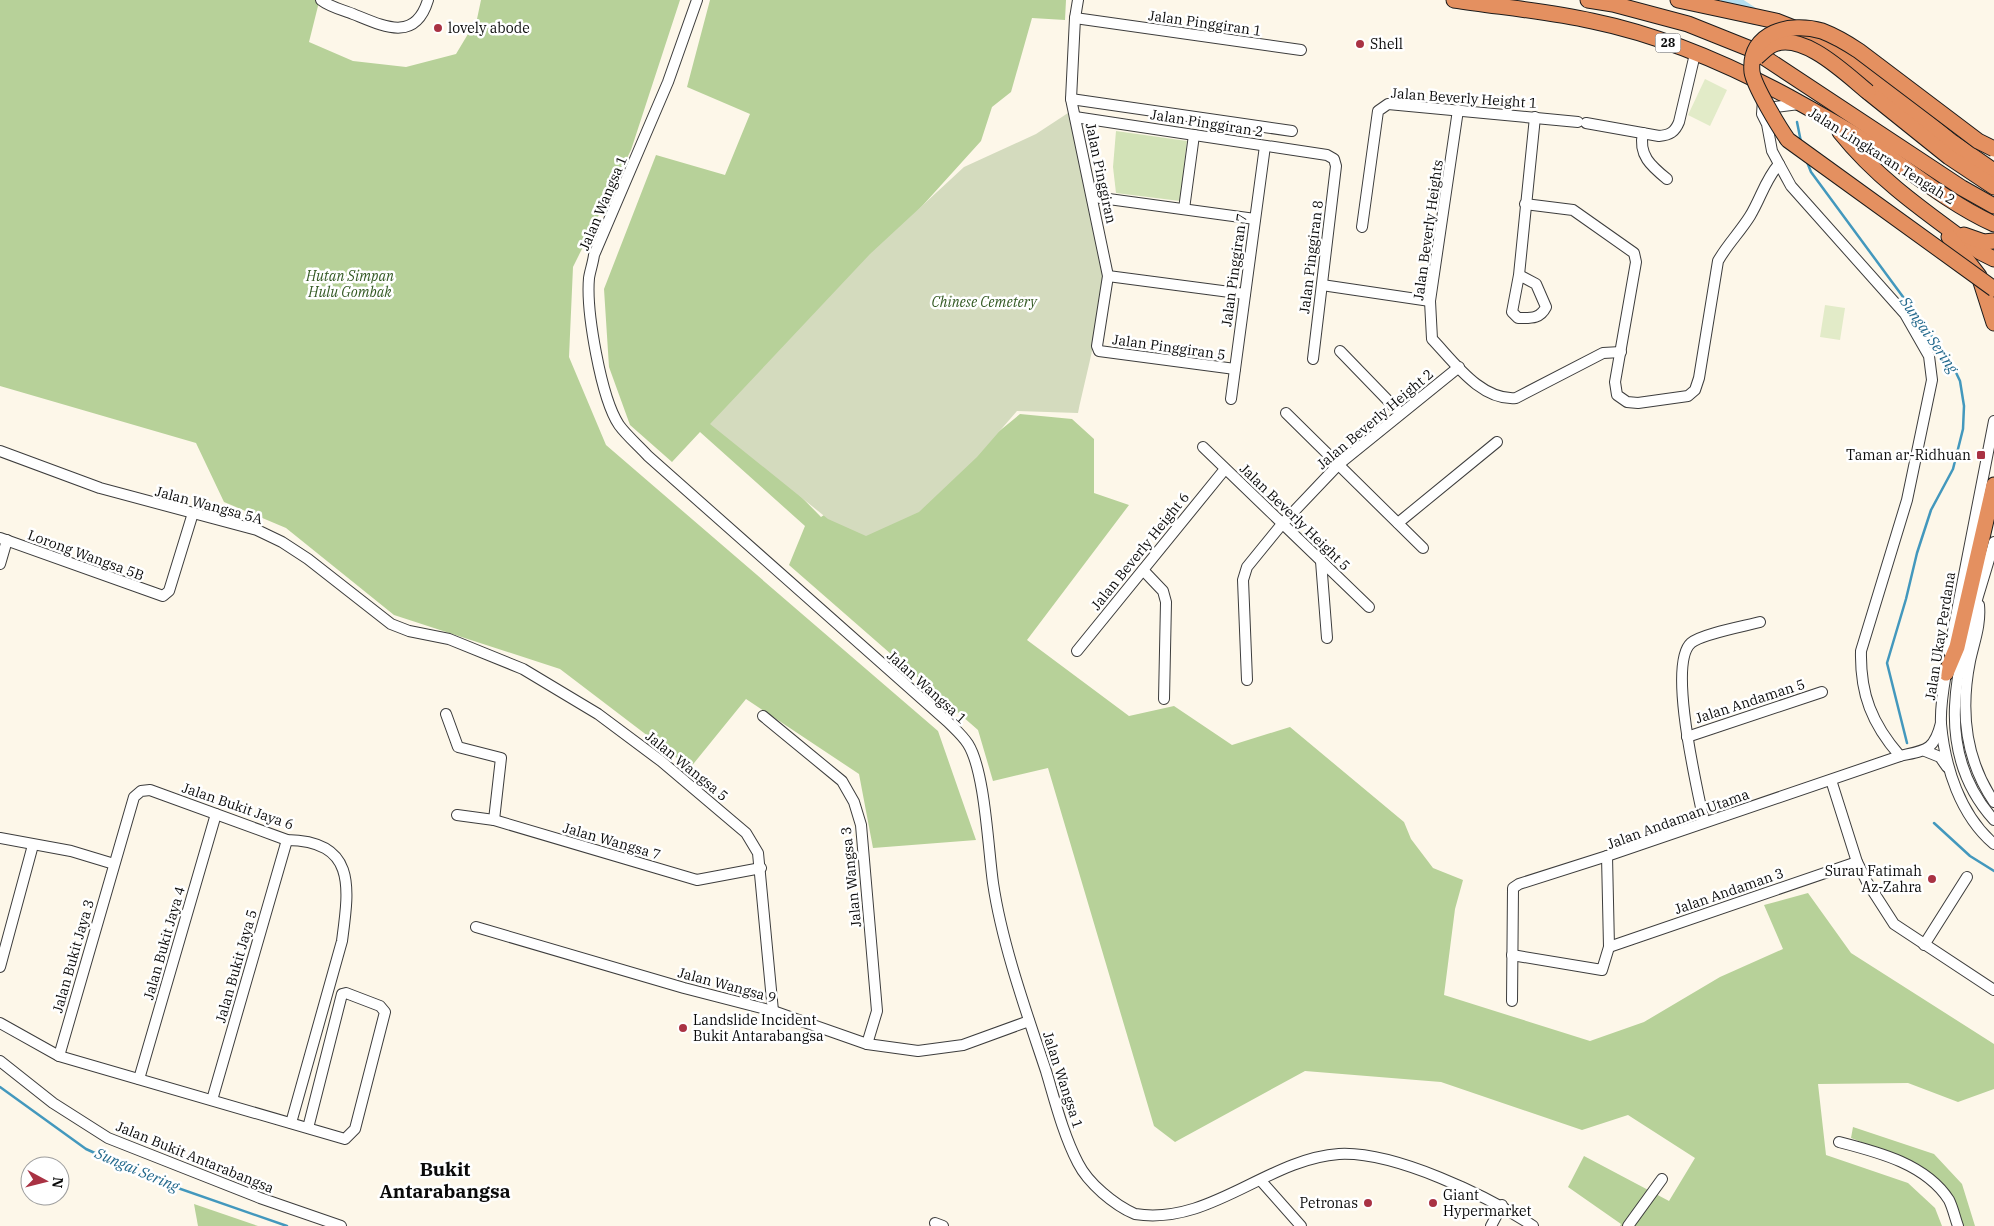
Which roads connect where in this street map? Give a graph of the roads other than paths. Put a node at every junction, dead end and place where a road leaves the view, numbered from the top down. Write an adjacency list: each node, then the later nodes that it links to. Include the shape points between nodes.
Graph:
1 (321, 0): 2 (street, via 392,29 410,26 425,11)
2 (428, 0)
3 (696, 0): 114 (street, Jalan Wangsa 1, via 668,82 594,256 589,278 590,305 602,380 619,425 648,456 968,743 978,777 993,884)
4 (1078, 0): 8 (street, Jalan Pinggiran)
5 (1454, 0): 10 (highway, Jalan Lingkaran Tengah 2 / 28, via 1592,21)
6 (1588, 0): 32 (highway, Jalan Lingkaran Tengah 2 / 28, via 1688,24 1753,50)
7 (1683, 1): 27 (highway, bridge, via 1776,21 1814,36)
8 (1075, 18): 9 (street, Jalan Pinggiran 1); 13 (street, Jalan Pinggiran)
9 (1301, 50)
10 (1695, 54): 12 (highway, Jalan Lingkaran Tengah 2 / 28); 21 (street, Jalan Beverly Height 1, via 1675,130 1659,136)
11 (1754, 59): 24 (highway, bridge, via 1760,41 1770,34 1784,29 1822,31 1859,51 1948,120); 29 (highway, bridge, via 1773,44 1790,42 1814,50 1937,148); 44 (highway, bridge, via 1752,72 1788,140)
12 (1750, 78): 14 (highway, Jalan Lingkaran Tengah 2 / 28); 18 (street, via 1763,101 1762,114)
13 (1071, 99): 16 (street, Jalan Pinggiran); 20 (street, Jalan Pinggiran 2)
14 (1799, 104): 18 (street, via 1775,108); 19 (highway, Jalan Lingkaran Tengah 2 / 28)
15 (1458, 110): 17 (street, Jalan Beverly Height 1); 37 (street, Jalan Beverly Height 1, via 1388,104 1380,107); 46 (street, Jalan Beverly Heights)
16 (1075, 117): 22 (street, Jalan Pinggiran 2); 30 (street, Jalan Pinggiran)
17 (1535, 118): 21 (street, Jalan Beverly Height 1, via 1582,122); 31 (street)
18 (1767, 124): 26 (street, via 1772,151)
19 (1835, 125): 34 (highway, via 1876,172); 36 (highway, Jalan Lingkaran Tengah 2 / 28, via 1902,166 1923,184)
20 (1292, 131)
21 (1643, 133): 28 (street, via 1640,144 1644,157)
22 (1194, 135): 23 (street, Jalan Pinggiran 2); 33 (street)
23 (1265, 146): 25 (street, Jalan Pinggiran 2); 35 (street, Jalan Pinggiran 7)
24 (1994, 149)
25 (1334, 159): 43 (street, Jalan Pinggiran 8, via 1336,166)
26 (1779, 164): 50 (street, via 1768,176 1750,216 1718,261 1695,390 1688,396 1627,402 1617,395); 88 (street, via 1791,186 1905,314 1929,356 1932,380 1907,500 1861,651 1869,710 1883,736)
27 (1994, 171)
28 (1667, 179)
29 (1994, 187)
30 (1094, 197): 33 (street); 42 (street, Jalan Pinggiran)
31 (1525, 204): 41 (street); 50 (street, via 1573,210 1634,253 1636,262)
32 (1994, 206)
33 (1184, 209): 35 (street)
34 (1927, 215): 38 (highway); 47 (highway, via 1961,250 1979,276)
35 (1255, 219): 45 (street, Jalan Pinggiran 7)
36 (1994, 224)
37 (1362, 228)
38 (1954, 232): 39 (highway, via 1984,242); 40 (highway)
39 (1994, 241)
40 (1994, 259)
41 (1519, 275)
42 (1108, 276): 45 (street); 48 (street, Jalan Pinggiran, via 1097,346)
43 (1322, 285): 46 (street); 51 (street, Jalan Pinggiran 8)
44 (1994, 289)
45 (1245, 294): 53 (street, Jalan Pinggiran 7)
46 (1430, 301): 52 (street, Jalan Beverly Heights, via 1432,339)
47 (1994, 323)
48 (1099, 351): 53 (street, Jalan Pinggiran 5)
49 (1340, 351): 56 (street)
50 (1621, 352): 52 (street, Jalan Beverly Heights, via 1603,353 1516,398 1503,399 1490,394)
51 (1313, 358)
52 (1459, 367): 56 (street, Jalan Beverly Height 2)
53 (1235, 369): 54 (street, Jalan Pinggiran 7)
54 (1231, 399)
55 (1286, 413): 61 (street)
56 (1400, 414): 61 (street, Jalan Beverly Height 2)
57 (1994, 421): 79 (street, Jalan Ukay Perdana)
58 (1497, 442): 65 (street)
59 (1203, 447): 62 (street, Jalan Beverly Height 5)
60 (0, 451): 64 (street, Jalan Wangsa 5A, via 100,488)
61 (1339, 464): 65 (street); 66 (street, Jalan Beverly Height 2)
62 (1225, 469): 66 (street, Jalan Beverly Height 5); 72 (street, Jalan Beverly Height 6)
63 (1994, 486): 79 (highway, via 1957,647)
64 (193, 513): 67 (street, Lorong Wangsa 5B, via 168,591 163,596); 77 (street, Jalan Wangsa 5A, via 256,530 282,542 391,624 409,632)
65 (1398, 523): 69 (street)
66 (1282, 524): 70 (street, Jalan Beverly Height 5); 80 (street, Jalan Beverly Height 2, via 1246,567 1242,580)
67 (3, 539): 71 (street)
68 (1994, 542): 73 (street, Jalan Ukay Perdana)
69 (1423, 548)
70 (1321, 561): 74 (street, Jalan Beverly Height 5); 76 (street)
71 (0, 564)
72 (1143, 570): 78 (street, Jalan Beverly Height 6); 82 (street, via 1163,591 1166,602)
73 (1979, 598): 91 (street, via 1980,621 1966,688 1966,731 1982,783); 95 (street, Jalan Ukay Perdana, via 1958,670 1954,728 1961,761 1973,790)
74 (1369, 607)
75 (1760, 622): 86 (street, via 1691,643 1683,656 1682,670)
76 (1327, 638)
77 (449, 639): 104 (street, Jalan Wangsa 5, via 523,669 598,714 661,761 746,834 758,853)
78 (1078, 651)
79 (1946, 673): 85 (street, Jalan Ukay Perdana)
80 (1246, 680)
81 (1822, 692): 86 (street, Jalan Andaman 5)
82 (1164, 699)
83 (446, 714): 94 (street, via 458,748 501,758)
84 (764, 716): 116 (street, Jalan Wangsa 3, via 842,781 861,825 877,1011)
85 (1941, 723): 87 (street, via 1936,740); 89 (street, Jalan Ukay Perdana)
86 (1687, 737): 96 (street)
87 (1925, 751): 88 (street, Jalan Andaman Utama); 89 (street, via 1940,758)
88 (1900, 756): 90 (street, Jalan Andaman Utama)
89 (1948, 770): 99 (street, Jalan Ukay Perdana, via 1975,823)
90 (1831, 780): 96 (street, Jalan Andaman Utama); 102 (street)
91 (1994, 802)
92 (216, 814): 98 (street, Jalan Bukit Jaya 6); 103 (street, Jalan Bukit Jaya 6, via 150,790 141,791 134,797); 119 (street, Jalan Bukit Jaya 4)
93 (457, 815): 94 (street, Jalan Wangsa 7)
94 (494, 820): 104 (street, Jalan Wangsa 7, via 697,880)
95 (1994, 820)
96 (1704, 822): 101 (street, Jalan Andaman Utama)
97 (0, 838): 100 (street)
98 (287, 840): 120 (street, Jalan Bukit Jaya 5); 121 (street, Jalan Bukit Jaya 6, via 325,846 338,858 344,870 346,915 342,941)
99 (1994, 844)
100 (33, 845): 103 (street, via 71,851); 110 (street)
101 (1607, 856): 108 (street, Jalan Andaman Utama); 109 (street, via 1513,888)
102 (1857, 862): 107 (street, via 1894,924); 108 (street, Jalan Andaman 3)
103 (114, 864): 117 (street, Jalan Bukit Jaya 3)
104 (761, 868): 113 (street, Jalan Wangsa 5)
105 (1967, 877): 107 (street)
106 (476, 926): 113 (street, Jalan Wangsa 9)
107 (1924, 945): 111 (street)
108 (1610, 947): 109 (street, Jalan Andaman Utama, via 1605,966 1598,971)
109 (1512, 955): 112 (street)
110 (0, 967)
111 (1993, 987)
112 (1512, 1001)
113 (773, 1011): 116 (street, Jalan Wangsa 9)
114 (1029, 1021): 116 (street, Jalan Wangsa 9, via 962,1045 918,1051); 125 (street, Jalan Wangsa 1, via 1078,1163 1096,1188 1134,1214 1166,1222 1198,1217)
115 (0, 1023): 117 (street)
116 (867, 1044)
117 (59, 1056): 119 (street)
118 (0, 1061): 127 (street, Jalan Bukit Antarabangsa, via 54,1103 108,1138 251,1195)
119 (139, 1079): 120 (street)
120 (212, 1100): 121 (street)
121 (291, 1123): 122 (street)
122 (308, 1128): 122 (street, via 342,994 383,1008 385,1012 355,1128 345,1139)
123 (1839, 1142): 132 (street, via 1879,1152 1927,1175 1949,1201)
124 (1662, 1179): 131 (street)
125 (1262, 1182): 126 (street, Jalan Wangsa 1, via 1302,1162 1340,1154 1400,1165 1460,1185); 128 (street)
126 (1502, 1205): 129 (street); 130 (street, Jalan Wangsa 1)
127 (341, 1226)
128 (1301, 1226)
129 (1491, 1226)
130 (1533, 1226)
131 (1628, 1226)
132 (1958, 1226)

